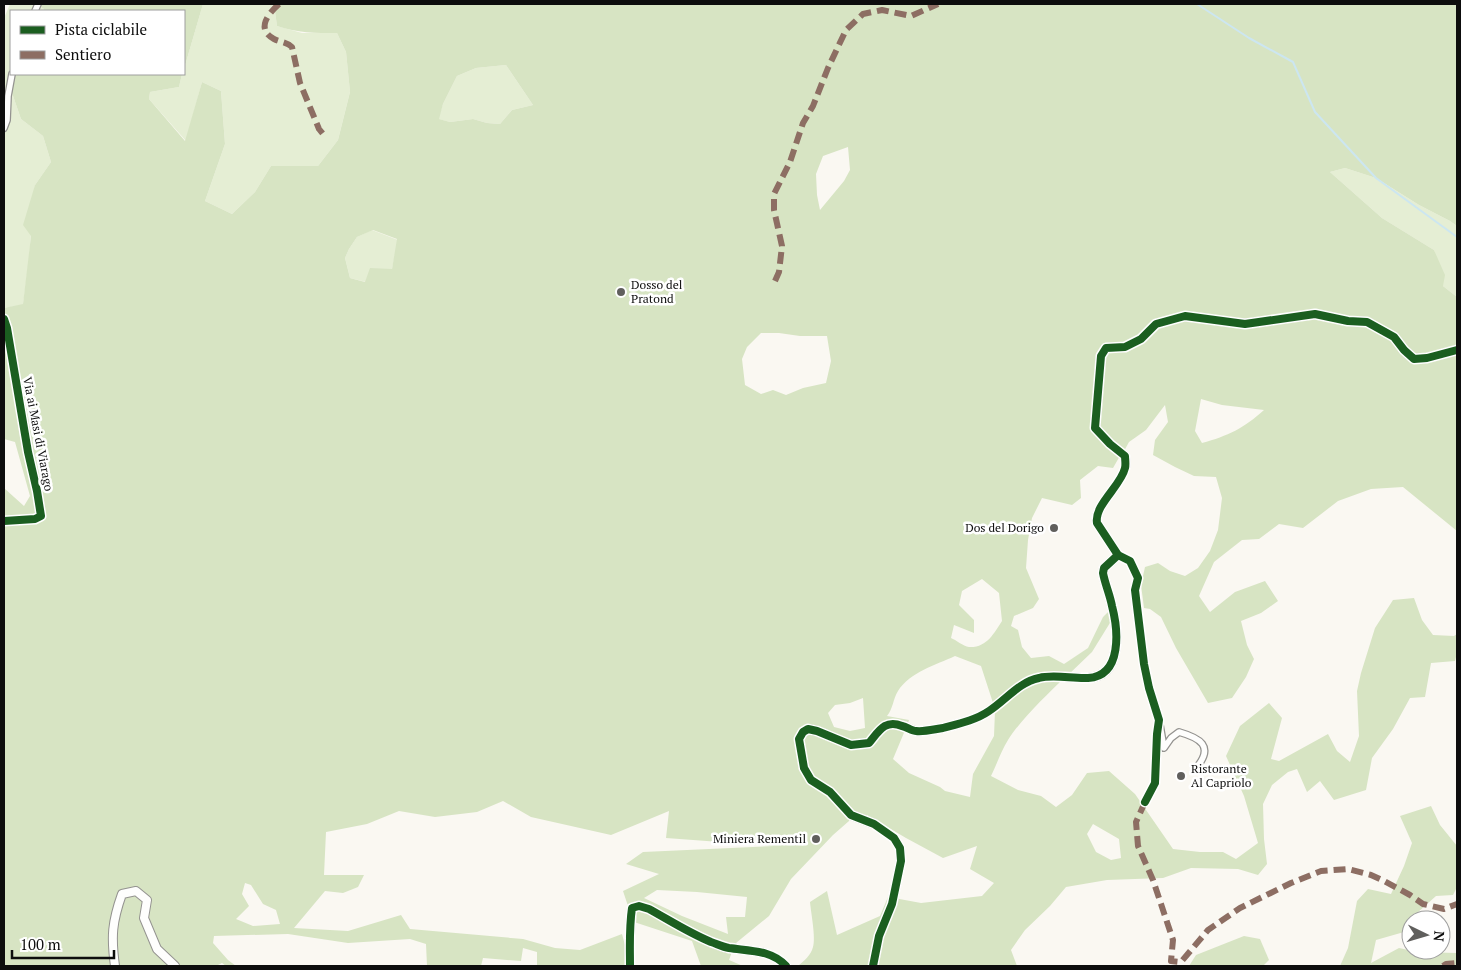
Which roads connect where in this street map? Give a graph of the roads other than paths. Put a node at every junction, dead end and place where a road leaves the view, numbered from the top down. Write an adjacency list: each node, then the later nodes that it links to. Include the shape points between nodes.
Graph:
1 (12, 75): 2 (street)
2 (4, 128)
3 (4, 320): 5 (street, Via ai Masi di Viarago, via 41,516)
4 (1457, 350): 6 (street, via 1414,359 1394,337 1367,322 1315,314 1245,324 1185,316 1156,324 1141,339 1125,347 1106,348 1101,356 1095,428 1125,456 1125,468 1096,517)
5 (4, 521)
6 (1118, 555): 7 (street, via 1130,562 1138,578 1135,590 1144,664); 14 (street, via 1102,573 1116,630 1115,653 1105,673 1090,678 1041,677 1023,684 988,713 973,719 916,731 895,723 887,724 870,743 851,745 808,729 798,739 804,768 812,780 830,792 852,815 874,824 894,838 900,848 901,861 892,904 879,936)
7 (1160, 720): 8 (street, via 1164,748 1179,732 1202,743 1205,751); 9 (street, via 1155,783)
8 (1197, 767)
9 (1145, 802)
10 (115, 966): 11 (street, via 112,945 114,915 122,894 136,891 147,900 144,918 158,950)
11 (175, 966)
12 (630, 966): 13 (street, via 630,918 632,908 639,906 708,941 727,948 772,955)
13 (786, 966)
14 (873, 966)

